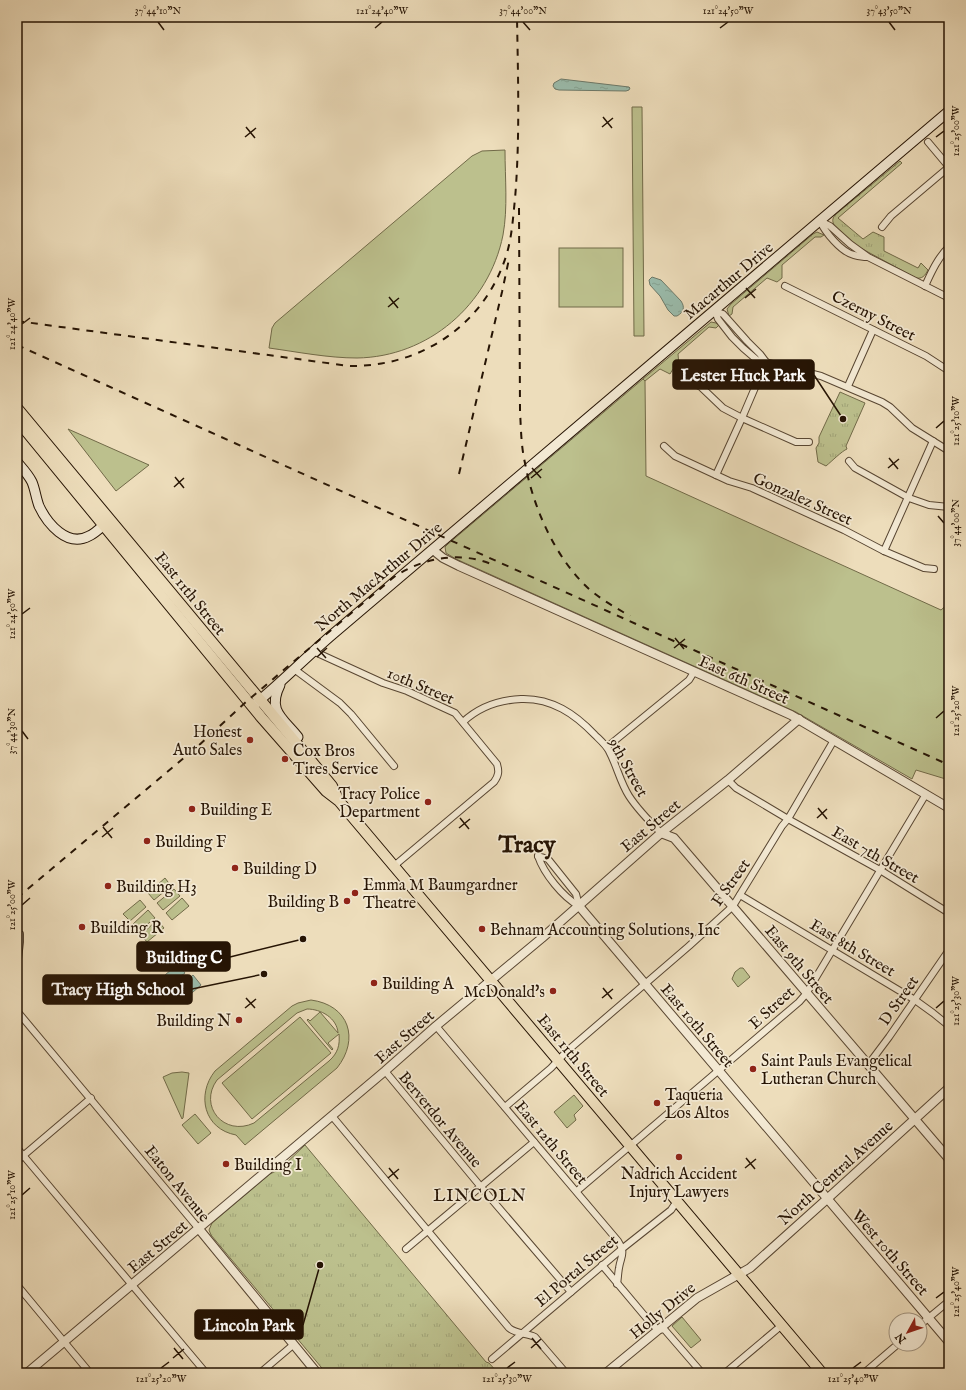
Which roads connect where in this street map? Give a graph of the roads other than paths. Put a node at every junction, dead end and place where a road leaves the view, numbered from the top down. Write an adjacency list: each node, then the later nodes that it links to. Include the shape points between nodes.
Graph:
1 (949, 111): 4 (main road, Macarthur Drive)
2 (928, 142): 3 (street)
3 (949, 167): 5 (street, via 891,216)
4 (820, 220): 8 (street, via 868,257); 10 (main road, Macarthur Drive)
5 (882, 227)
6 (949, 247): 8 (street)
7 (785, 286): 11 (street, Czerny Street)
8 (925, 286): 9 (street)
9 (949, 298)
10 (715, 310): 12 (street, via 723,314); 25 (main road, Macarthur Drive)
11 (873, 330): 13 (street, Czerny Street, via 926,356); 15 (street)
12 (766, 362): 15 (street, via 821,376); 17 (street)
13 (949, 371)
14 (681, 377): 17 (street, via 701,387 723,408)
15 (848, 386): 19 (street, via 890,407 912,428)
16 (17, 408): 29 (main road, East 11th Street)
17 (742, 418): 20 (street, via 796,442); 26 (street)
18 (17, 420): 29 (main road, East 11th Street)
19 (933, 441): 22 (street); 27 (street)
20 (809, 442)
21 (664, 446): 26 (street, Gonzalez Street, via 675,456)
22 (949, 451)
23 (849, 460): 27 (street, via 855,468)
24 (17, 462): 29 (main road, via 32,483 39,506 47,519 65,537 88,537)
25 (526, 470): 30 (main road, North MacArthur Drive)
26 (716, 475): 31 (street, Gonzalez Street, via 752,488)
27 (909, 498): 28 (street, via 929,505); 31 (street)
28 (949, 507)
29 (106, 522): 37 (main road, East 11th Street); 38 (main road, East 11th Street)
30 (433, 550): 33 (main road, North MacArthur Drive); 35 (street, East 6th Street, via 443,558)
31 (884, 551): 32 (street, Gonzalez Street, via 924,568)
32 (934, 569)
33 (313, 651): 34 (main road, North MacArthur Drive); 40 (street, 10th Street, via 448,709)
34 (294, 669): 36 (main road, North MacArthur Drive); 44 (street, via 352,714)
35 (694, 672): 39 (street, East 6th Street); 42 (street, via 689,680)
36 (281, 682): 37 (main road, North MacArthur Drive); 43 (main road, via 274,701 276,709 302,742)
37 (260, 700): 38 (main road, North MacArthur Drive); 43 (main road, East 11th Street)
38 (252, 707): 47 (main road, East 11th Street, via 326,791)
39 (798, 719): 41 (street, East 6th Street); 45 (street, East Street)
40 (463, 722): 42 (street, 9th Street, via 471,714 488,705 507,700 546,702 561,707 584,722); 51 (street, 10th Street, via 497,764 498,776 488,788)
41 (834, 740): 46 (street, East 6th Street); 49 (street, F Street)
42 (607, 747): 50 (street, 9th Street, via 623,785 648,821)
43 (308, 758): 47 (main road, East 11th Street, via 332,786)
44 (394, 766)
45 (728, 780): 49 (street, East 7th Street, via 736,788); 50 (street, East Street)
46 (926, 794): 48 (street, East 6th Street); 52 (street, E Street)
47 (339, 801): 51 (main road, East 11th Street)
48 (949, 808)
49 (788, 819): 52 (street, East 7th Street); 53 (street, F Street)
50 (661, 833): 54 (street, East Street); 55 (street, East 9th Street, via 674,838)
51 (394, 866): 61 (main road, East 11th Street)
52 (880, 870): 56 (street, East 7th Street); 58 (street, E Street)
53 (740, 895): 55 (street, F Street); 58 (street, East 8th Street)
54 (579, 906): 54 (street, East 10th Street, via 576,894 548,859 538,856 541,865 570,901); 61 (street, East Street); 62 (street, East 10th Street)
55 (733, 906): 62 (street, F Street); 63 (street, East 9th Street)
56 (949, 913)
57 (20, 934): 60 (street)
58 (833, 950): 63 (street, E Street); 64 (street, East 8th Street)
59 (949, 950): 64 (street, D Street)
60 (17, 967)
61 (491, 981): 66 (street, East Street); 68 (main road, East 11th Street)
62 (645, 985): 68 (street, F Street); 71 (street, East 10th Street)
63 (806, 994): 69 (street, East 9th Street); 71 (street, E Street)
64 (914, 1000): 67 (street, East 8th Street); 69 (street, D Street)
65 (17, 1011): 73 (street, Eaton Avenue)
66 (436, 1026): 70 (street, East Street); 74 (street, East 12th Street)
67 (949, 1026)
68 (558, 1060): 74 (street, F Street); 78 (main road, East 11th Street)
69 (868, 1065): 76 (street, East 9th Street)
70 (385, 1071): 75 (street, East Street); 83 (street, Berverdor Avenue)
71 (718, 1071): 78 (street, E Street); 85 (street, East 10th Street)
72 (949, 1088): 76 (street, North Central Avenue)
73 (91, 1098): 80 (street); 87 (street, Eaton Avenue)
74 (505, 1107): 77 (street, East 12th Street)
75 (332, 1116): 87 (street, East Street); 88 (street)
76 (914, 1119): 81 (street, East 9th Street); 85 (street, North Central Avenue)
77 (534, 1142): 83 (street); 84 (street, East 12th Street)
78 (630, 1146): 84 (street, E Street); 86 (main road, East 11th Street)
79 (17, 1148): 80 (street)
80 (23, 1155): 82 (street); 95 (street)
81 (949, 1159)
82 (17, 1160)
83 (481, 1186): 88 (street); 96 (street, Berverdor Avenue)
84 (576, 1191): 89 (street, East 12th Street)
85 (827, 1199): 92 (street, North Central Avenue, via 750,1268); 98 (street, West 10th Street)
86 (677, 1201): 89 (street, El Portal Street, via 670,1210); 92 (main road, East 11th Street)
87 (199, 1229): 95 (street, East Street); 104 (street, Eaton Avenue)
88 (428, 1231): 90 (street); 101 (street, via 509,1328)
89 (622, 1248): 91 (street, El Portal Street); 93 (street)
90 (406, 1249)
91 (602, 1265): 93 (street); 96 (street, El Portal Street)
92 (739, 1274): 99 (main road, East 11th Street); 100 (street, Holly Drive, via 697,1298)
93 (617, 1284): 100 (street)
94 (17, 1285): 102 (street)
95 (132, 1285): 102 (street, East Street); 109 (street)
96 (571, 1292): 101 (street, El Portal Street)
97 (949, 1300): 98 (street)
98 (929, 1318): 103 (street, West 10th Street)
99 (782, 1325): 115 (street); 116 (main road, East 11th Street)
100 (658, 1330): 113 (street, Holly Drive); 114 (street, via 664,1329)
101 (522, 1333): 106 (street, El Portal Street); 112 (street, via 535,1337)
102 (64, 1342): 107 (street, East Street); 108 (street)
103 (949, 1342)
104 (293, 1344): 110 (street); 111 (street, Eaton Avenue)
105 (889, 1352): 117 (street)
106 (492, 1359)
107 (27, 1373)
108 (90, 1373)
109 (206, 1373)
110 (260, 1373)
111 (317, 1373)
112 (566, 1373)
113 (606, 1373)
114 (702, 1373)
115 (725, 1373)
116 (822, 1373)
117 (864, 1373)

